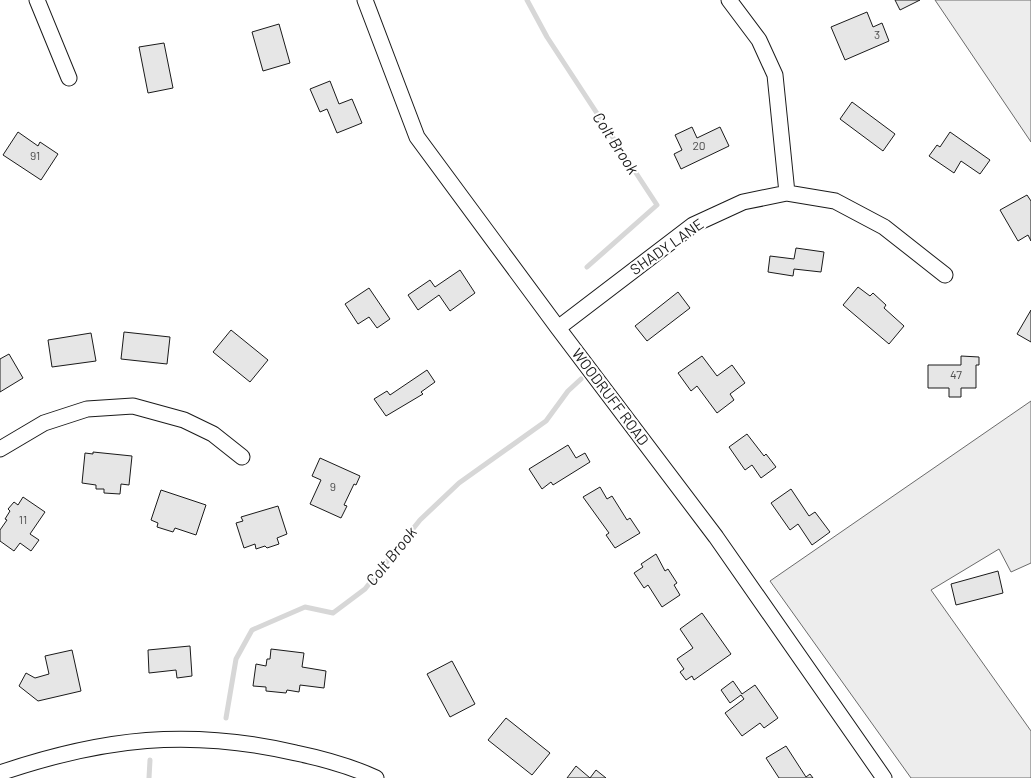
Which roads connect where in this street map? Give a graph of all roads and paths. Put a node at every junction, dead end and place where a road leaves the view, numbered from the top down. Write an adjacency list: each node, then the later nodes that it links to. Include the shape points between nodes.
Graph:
1 (37, 0): 4 (street)
2 (365, 0): 7 (street, WOODRUFF ROAD, via 417,137)
3 (729, 0): 5 (street, via 759,40 775,75)
4 (69, 78)
5 (787, 194): 6 (street, SHADY LANE, via 835,201 884,227); 7 (street, SHADY LANE, via 743,202 693,225)
6 (945, 275)
7 (558, 328): 12 (street, WOODRUFF ROAD, via 716,537)
8 (0, 449): 9 (street, via 44,423 87,409 132,406 191,423 213,434)
9 (242, 457)
10 (0, 773): 11 (street, via 48,757 120,742 196,738 281,749 347,765)
11 (376, 778)
12 (884, 778)

